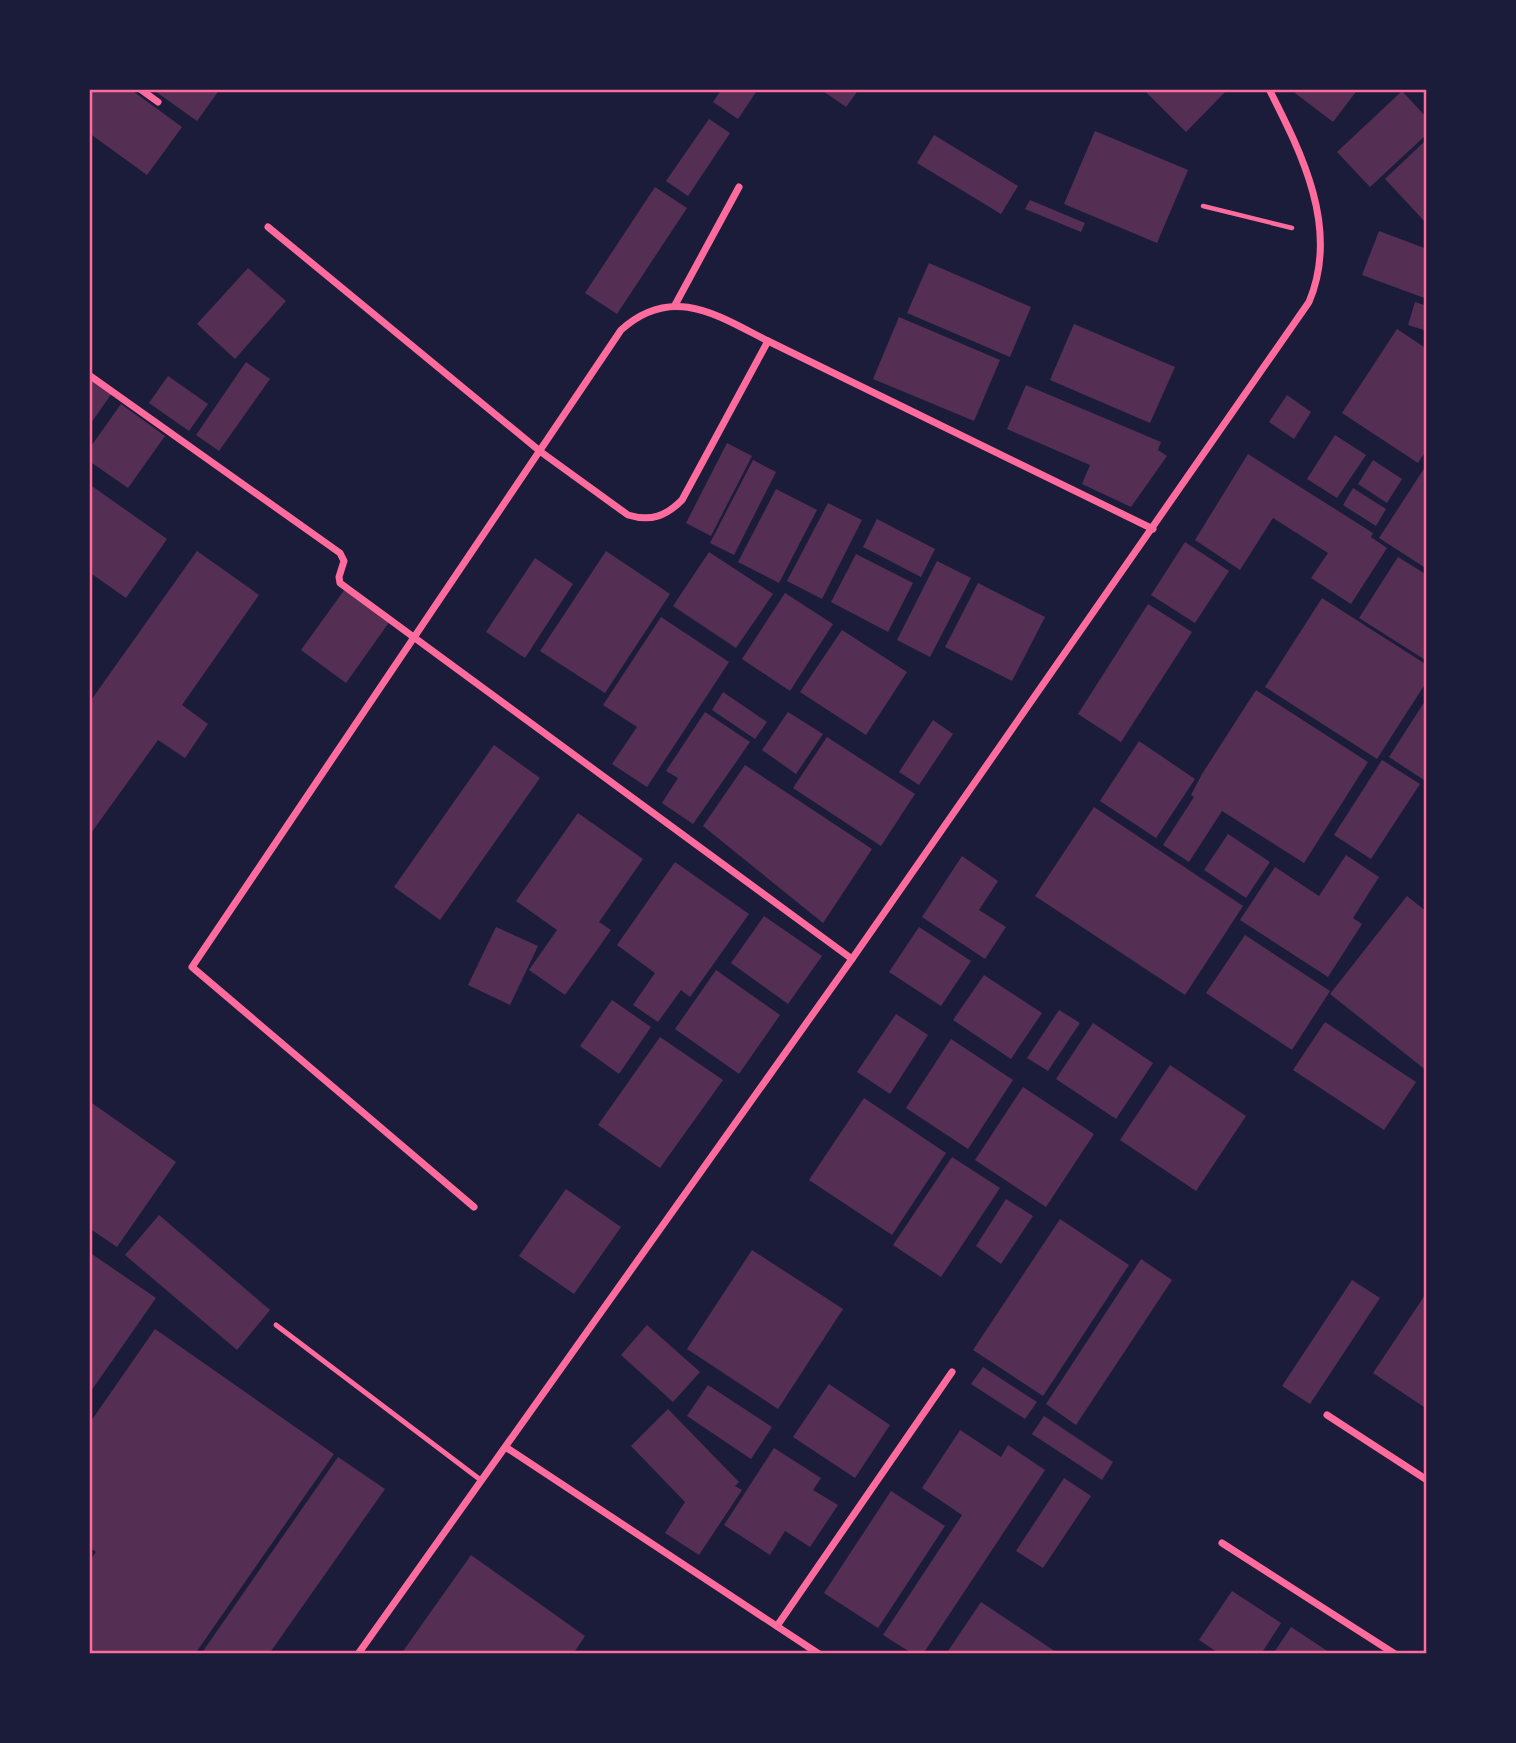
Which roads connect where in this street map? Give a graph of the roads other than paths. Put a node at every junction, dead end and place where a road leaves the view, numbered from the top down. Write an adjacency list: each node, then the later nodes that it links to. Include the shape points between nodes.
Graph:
1 (140, 89): 3 (street)
2 (1269, 89): 10 (street, via 1317,202 1321,262 1309,302)
3 (158, 102)
4 (739, 187): 6 (street)
5 (268, 227): 9 (street)
6 (675, 305): 7 (street, via 716,315); 9 (street, via 644,313 621,330)
7 (768, 341): 9 (street, via 682,500 671,512 649,518 628,515); 10 (street)
8 (89, 375): 11 (street, via 340,553 344,561 340,583)
9 (541, 452): 11 (street)
10 (1153, 529): 12 (street)
11 (415, 635): 12 (street); 13 (street, via 192,967)
12 (852, 959): 17 (street)
13 (474, 1207)
14 (276, 1325): 19 (lane)
15 (952, 1372): 21 (street)
16 (1326, 1415): 18 (street)
17 (507, 1448): 19 (street); 21 (street)
18 (1427, 1480)
19 (482, 1481): 22 (street)
20 (1222, 1543): 24 (street)
21 (777, 1626): 23 (street)
22 (359, 1654)
23 (819, 1654)
24 (1395, 1654)

